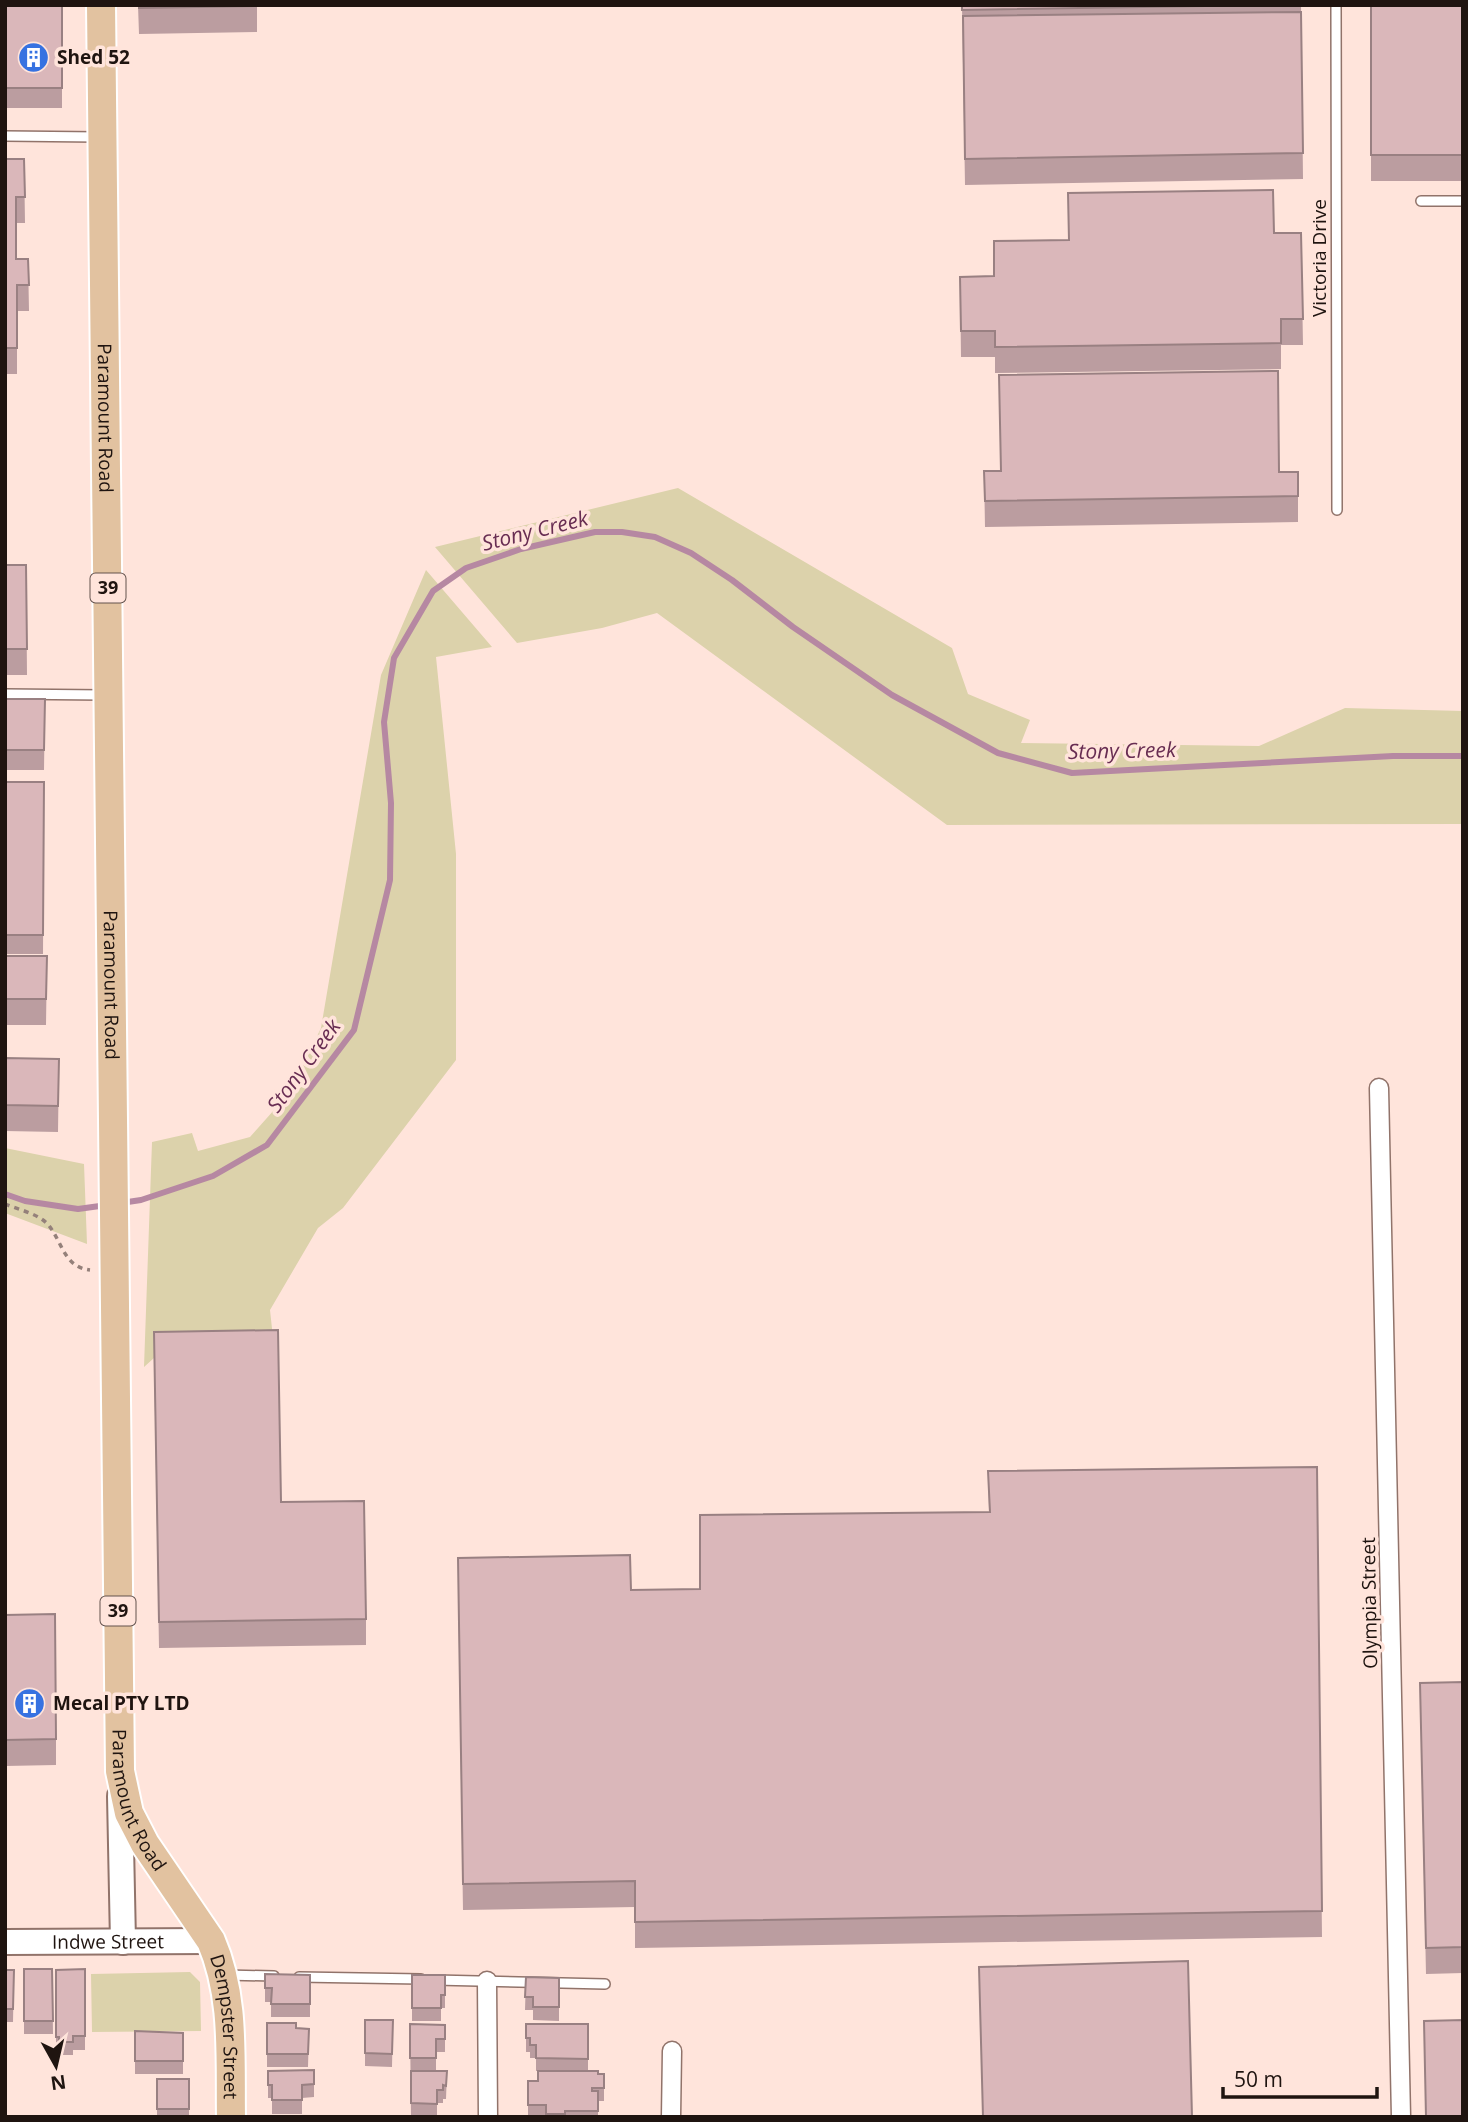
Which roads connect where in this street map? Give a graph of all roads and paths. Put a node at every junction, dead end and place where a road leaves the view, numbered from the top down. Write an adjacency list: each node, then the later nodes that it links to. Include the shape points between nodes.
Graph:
1 (101, 5): 4 (main road, Paramount Road / 39)
2 (1336, 5): 7 (lane, Victoria Drive)
3 (5, 136): 4 (lane)
4 (103, 137): 9 (main road, Paramount Road / 39)
5 (1421, 201): 6 (lane)
6 (1463, 201)
7 (1337, 510)
8 (5, 694): 9 (lane)
9 (109, 695): 13 (main road, Paramount Road / 39)
10 (1379, 1088): 24 (street, Olympia Street)
11 (5, 1204): 12 (path, via 50,1226)
12 (80, 1269)
13 (120, 1771): 14 (main road, Paramount Road / 39, via 129,1813 145,1844); 16 (street)
14 (211, 1941): 16 (street, Indwe Street); 17 (main road, Dempster Street / 39)
15 (5, 1942): 16 (street, Indwe Street)
16 (124, 1942)
17 (224, 1975): 18 (lane); 21 (main road, Dempster Street / 39, via 230,2020)
18 (487, 1981): 19 (lane); 22 (street)
19 (605, 1984)
20 (672, 2052): 23 (street)
21 (230, 2117)
22 (488, 2117)
23 (671, 2117)
24 (1401, 2117)

